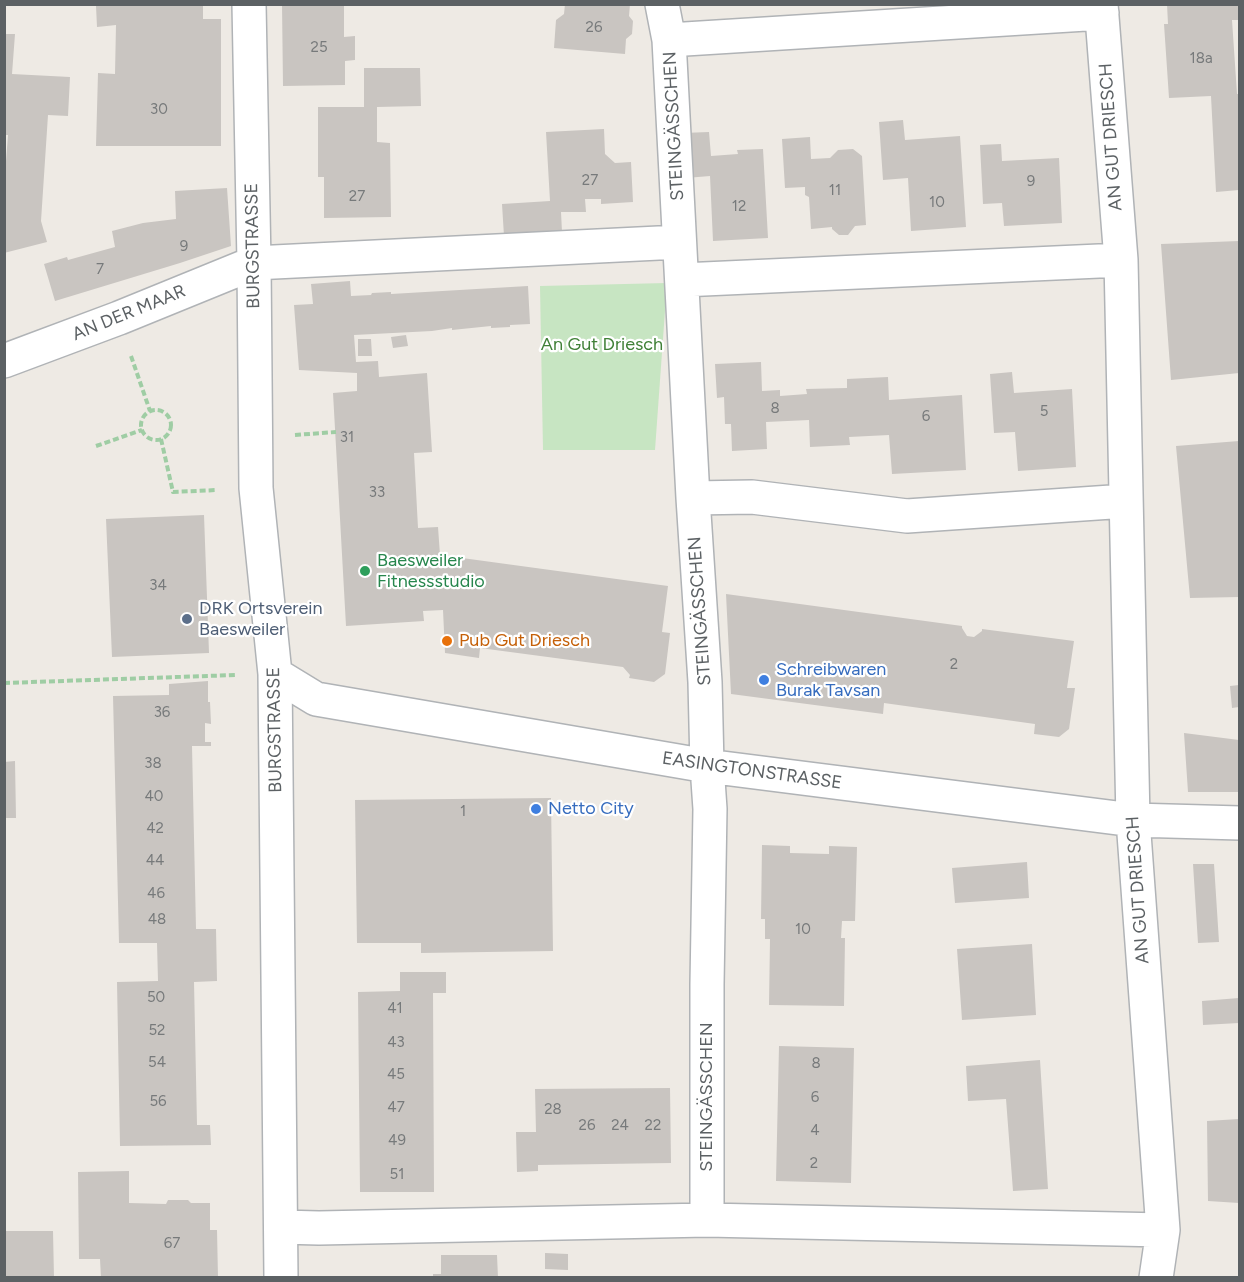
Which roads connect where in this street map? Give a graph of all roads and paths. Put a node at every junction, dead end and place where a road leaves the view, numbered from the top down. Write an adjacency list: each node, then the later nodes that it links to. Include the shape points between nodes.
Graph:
1 (249, 4): 7 (street, BURGSTRASSE)
2 (662, 4): 4 (street, STEINGÄSSCHEN)
3 (1101, 9): 4 (street, AN GUT DRIESCH); 6 (street, AN GUT DRIESCH)
4 (669, 39): 5 (street, STEINGÄSSCHEN)
5 (680, 242): 7 (street); 8 (street, STEINGÄSSCHEN)
6 (1121, 260): 8 (street); 17 (street, AN GUT DRIESCH)
7 (254, 263): 9 (street, AN DER MAAR); 15 (street, BURGSTRASSE)
8 (682, 280): 16 (street, STEINGÄSSCHEN)
9 (119, 318): 10 (street, AN DER MAAR); 11 (path)
10 (4, 362)
11 (150, 411): 12 (path, via 143,418); 13 (path, via 164,412 171,419 169,433)
12 (142, 430): 13 (path, via 151,439); 14 (path)
13 (161, 439): 15 (path, via 174,492)
14 (96, 446)
15 (256, 488): 18 (street, BURGSTRASSE)
16 (693, 498): 17 (street, via 752,497 907,516); 20 (street, STEINGÄSSCHEN, via 705,681)
17 (1126, 501): 21 (street, AN GUT DRIESCH)
18 (275, 674): 19 (path); 20 (street, EASINGTONSTRASSE, via 316,699); 24 (street, BURGSTRASSE)
19 (4, 683)
20 (706, 766): 21 (street, EASINGTONSTRASSE); 23 (street, STEINGÄSSCHEN, via 710,809)
21 (1133, 820): 22 (street, EASINGTONSTRASSE); 25 (street, AN GUT DRIESCH)
22 (1239, 823)
23 (707, 1220): 24 (street); 25 (street)
24 (281, 1227): 26 (street, BURGSTRASSE)
25 (1163, 1230): 27 (street, AN GUT DRIESCH)
26 (281, 1278)
27 (1155, 1278)

